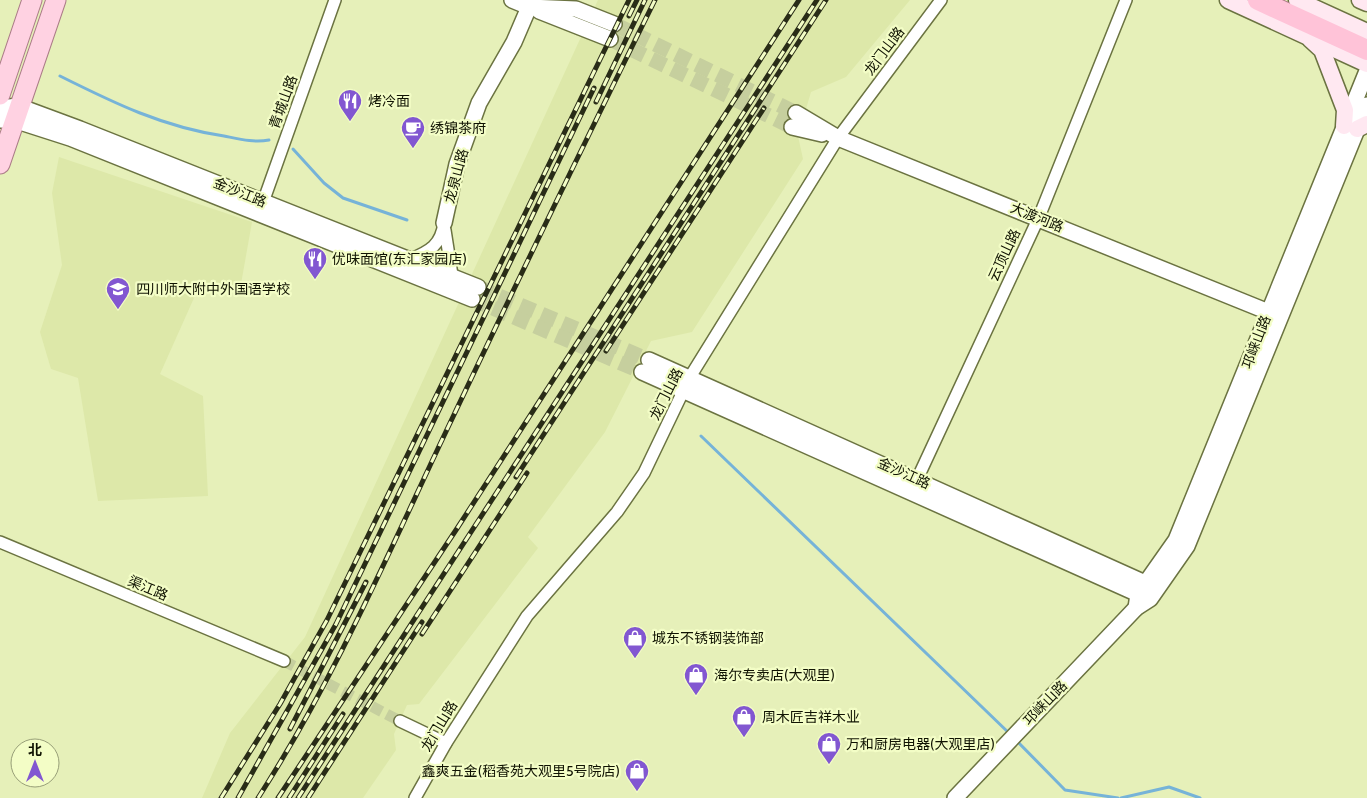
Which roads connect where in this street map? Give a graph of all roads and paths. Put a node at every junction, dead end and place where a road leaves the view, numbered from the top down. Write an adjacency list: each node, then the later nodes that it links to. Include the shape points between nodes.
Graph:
1 (32, 0): 19 (main road)
2 (56, 0): 21 (main road)
3 (335, 0): 26 (street, 青城山路)
4 (512, 0): 11 (street)
5 (941, 0): 24 (street, 龙门山路)
6 (1126, 0): 27 (street, 云顶山路)
7 (1228, 0): 15 (main road)
8 (1258, 0): 16 (highway)
9 (1297, 0): 14 (main road)
10 (1360, 0): 12 (main road)
11 (530, 3): 13 (street, via 576,9); 28 (street, 龙泉山路, via 514,42 479,103 457,164)
12 (1367, 3)
13 (612, 31)
14 (1367, 32)
15 (1305, 34): 17 (main road); 23 (main road, via 1322,50 1345,110)
16 (1367, 50)
17 (1367, 64)
18 (1367, 71): 23 (street, 邛崃山路)
19 (0, 95)
20 (1367, 105): 23 (street, 邛崃山路)
21 (8, 113): 25 (main road); 26 (street, 金沙江路)
22 (794, 120): 24 (street, 大渡河路)
23 (1356, 126): 31 (street, 邛崃山路)
24 (838, 138): 27 (street, 大渡河路); 33 (street, 龙门山路)
25 (0, 164)
26 (261, 207): 29 (street, 金沙江路); 30 (street, 金沙江路, via 475,293)
27 (1039, 218): 31 (street, 大渡河路); 34 (street, 云顶山路)
28 (444, 223): 29 (street, 龙泉山路, via 440,241 432,249); 30 (street)
29 (411, 259): 30 (street, 金沙江路)
30 (452, 275)
31 (1274, 314): 36 (street, 邛崃山路, via 1176,540)
32 (645, 366): 33 (street, 金沙江路)
33 (687, 384): 34 (street, 金沙江路); 39 (street, 龙门山路, via 644,473 617,512 526,616)
34 (914, 485): 36 (street, 金沙江路)
35 (0, 542): 37 (street, 渠江路)
36 (1146, 595): 41 (street, 邛崃山路)
37 (284, 661)
38 (400, 721): 39 (street)
39 (446, 743): 40 (street, 龙门山路)
40 (415, 798)
41 (955, 798)

